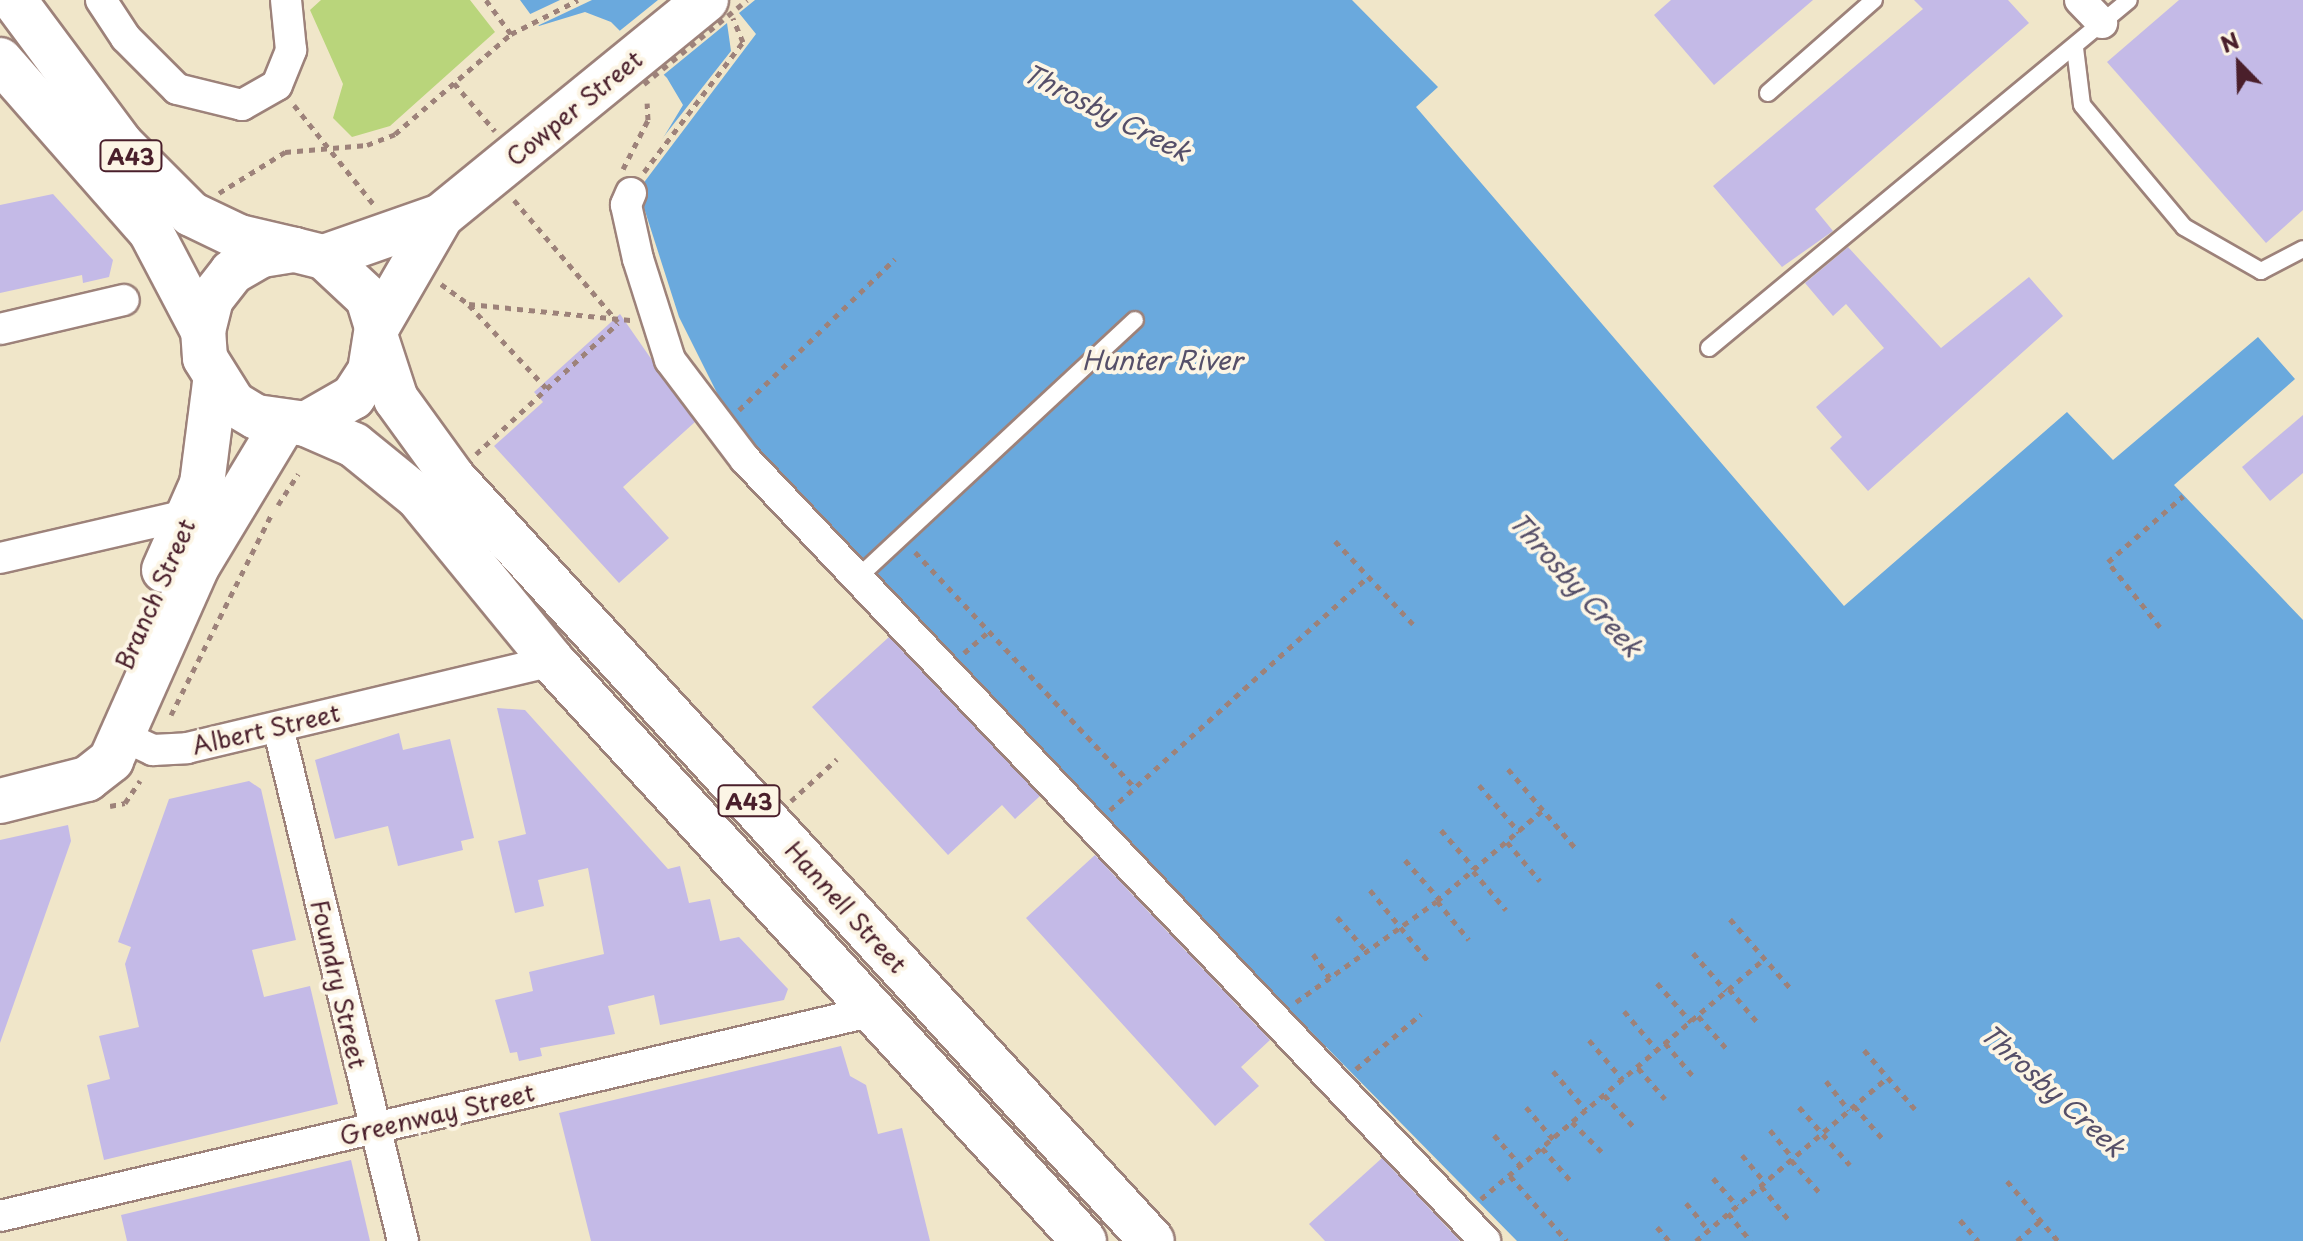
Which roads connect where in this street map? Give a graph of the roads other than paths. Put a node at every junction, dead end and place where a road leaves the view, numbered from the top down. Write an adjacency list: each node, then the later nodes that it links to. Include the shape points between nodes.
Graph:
1 (14, 0): 15 (main road, A43, via 152,181 195,216 239,237)
2 (101, 0): 3 (street, via 126,38 177,89 242,105 277,85 291,50)
3 (286, 0)
4 (706, 0): 13 (main road, Cowper Street, via 635,74)
5 (1874, 0): 11 (lane)
6 (2080, 0): 8 (street)
7 (2129, 0): 8 (lane)
8 (2102, 23): 9 (lane)
9 (2075, 48): 14 (lane, via 2082,105 2184,227 2261,271); 21 (lane)
10 (6, 78): 19 (main road, A43, via 151,232)
11 (1768, 93)
12 (628, 199): 38 (street, via 670,360 745,459)
13 (441, 216): 15 (main road, Cowper Street); 20 (main road, Cowper Street)
14 (2303, 249)
15 (310, 253): 19 (main road, via 262,255 232,272 211,299); 20 (main road, A43, via 350,273)
16 (124, 300): 18 (street)
17 (1135, 320): 26 (lane)
18 (0, 329)
19 (203, 331): 22 (main road, A43)
20 (377, 334): 23 (main road, via 353,397); 37 (main road, Hannell Street / A43, via 396,399 454,479)
21 (1709, 348)
22 (215, 383): 23 (main road, A43, via 233,403); 24 (main road, Branch Street, via 208,458)
23 (294, 424): 27 (main road, Hannell Street / A43, via 389,468); 29 (main road, Branch Street, via 198,565)
24 (190, 514): 25 (street); 30 (main road, Branch Street, via 86,747)
25 (0, 558)
26 (866, 570)
27 (552, 661): 28 (street, Albert Street); 32 (main road, Hannell Street / A43)
28 (278, 727): 29 (street, Albert Street); 33 (street, Foundry Street)
29 (135, 754): 30 (main road, via 87,779)
30 (53, 788): 31 (main road)
31 (0, 801)
32 (873, 1011): 33 (street, Greenway Street); 36 (main road, Hannell Street / A43)
33 (374, 1128): 34 (street, Greenway Street); 35 (street, Foundry Street)
34 (0, 1216)
35 (403, 1241)
36 (1084, 1241)
37 (1152, 1241)
38 (1485, 1241)

